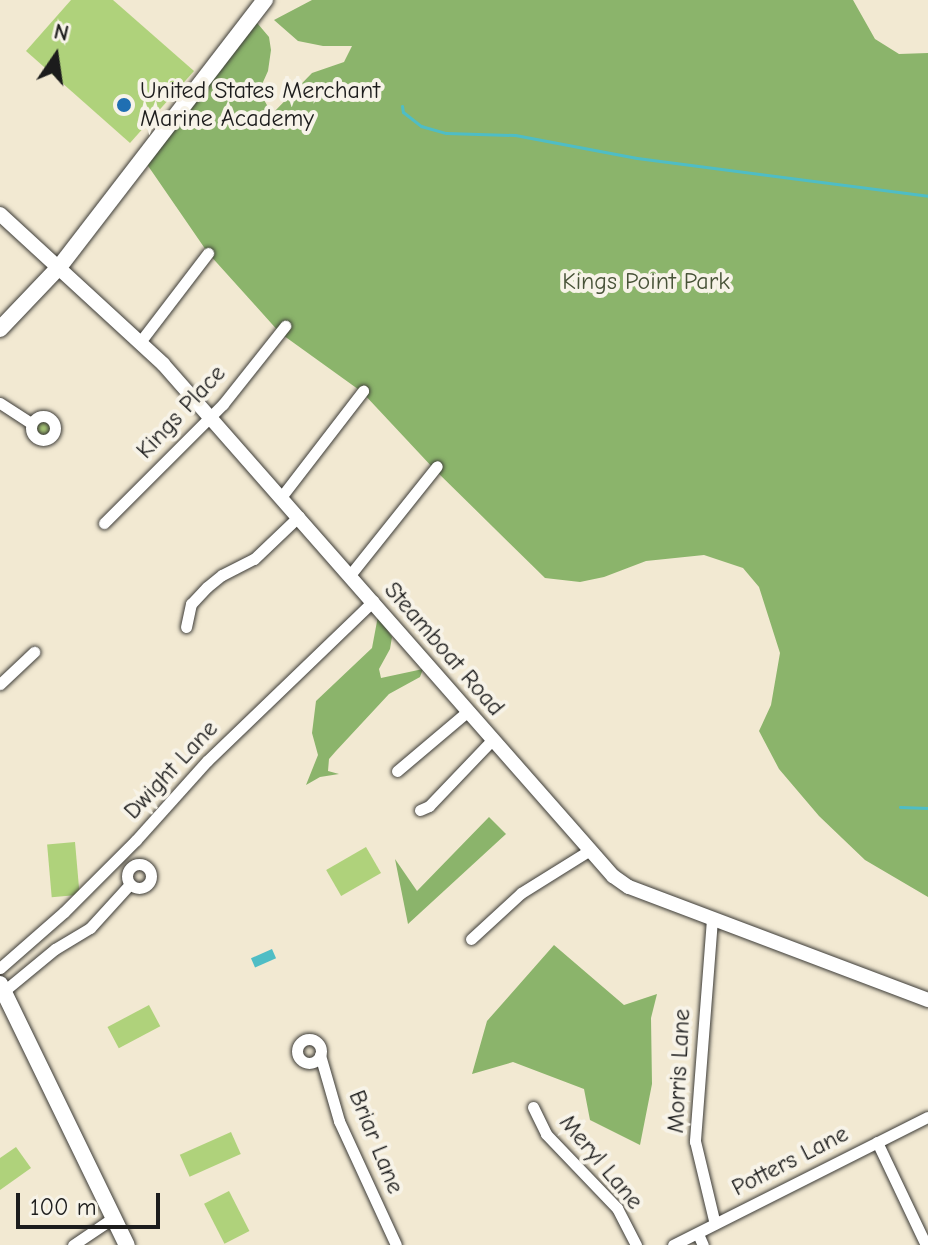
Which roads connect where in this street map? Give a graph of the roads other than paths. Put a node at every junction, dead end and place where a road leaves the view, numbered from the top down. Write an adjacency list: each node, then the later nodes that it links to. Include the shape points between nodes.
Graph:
1 (265, 0): 4 (main road)
2 (0, 214): 4 (street, Steamboat Road)
3 (208, 253): 7 (street)
4 (60, 266): 6 (main road); 7 (street, Steamboat Road)
5 (285, 326): 10 (street, Kings Place)
6 (0, 329)
7 (140, 342): 10 (street, Steamboat Road)
8 (363, 391): 13 (street)
9 (0, 403): 11 (street)
10 (211, 416): 13 (street, Steamboat Road); 15 (street, Kings Place)
11 (31, 423)
12 (437, 466): 16 (street)
13 (282, 496): 14 (street, Steamboat Road)
14 (299, 516): 16 (street, Steamboat Road); 18 (street, via 254,559 201,593 191,604)
15 (104, 523)
16 (350, 575): 17 (street, Steamboat Road)
17 (373, 601): 21 (street, Steamboat Road); 29 (street, Dwight Lane, via 207,761 64,912)
18 (186, 627)
19 (34, 652): 20 (street)
20 (0, 684)
21 (468, 711): 22 (street, Steamboat Road); 23 (street)
22 (493, 739): 24 (street); 25 (street, Steamboat Road)
23 (397, 771)
24 (420, 810)
25 (590, 850): 27 (street, Steamboat Road, via 629,887); 28 (street, via 521,893)
26 (130, 884): 30 (street, via 90,928)
27 (712, 919): 31 (street, Steamboat Road); 37 (street, Morris Lane, via 695,1141)
28 (471, 939)
29 (0, 968)
30 (2, 988): 36 (main road)
31 (928, 1000)
32 (320, 1055): 41 (street, Briar Lane, via 339,1121)
33 (533, 1107): 42 (street, Meryl Lane, via 546,1134 617,1208)
34 (928, 1117): 35 (street, Potters Lane)
35 (877, 1142): 37 (street, Potters Lane); 44 (street)
36 (113, 1218): 39 (street); 40 (main road)
37 (715, 1224): 38 (street, Potters Lane)
38 (700, 1239): 43 (street, Potters Lane)
39 (73, 1245)
40 (127, 1245)
41 (396, 1245)
42 (636, 1245)
43 (673, 1245)
44 (926, 1245)

